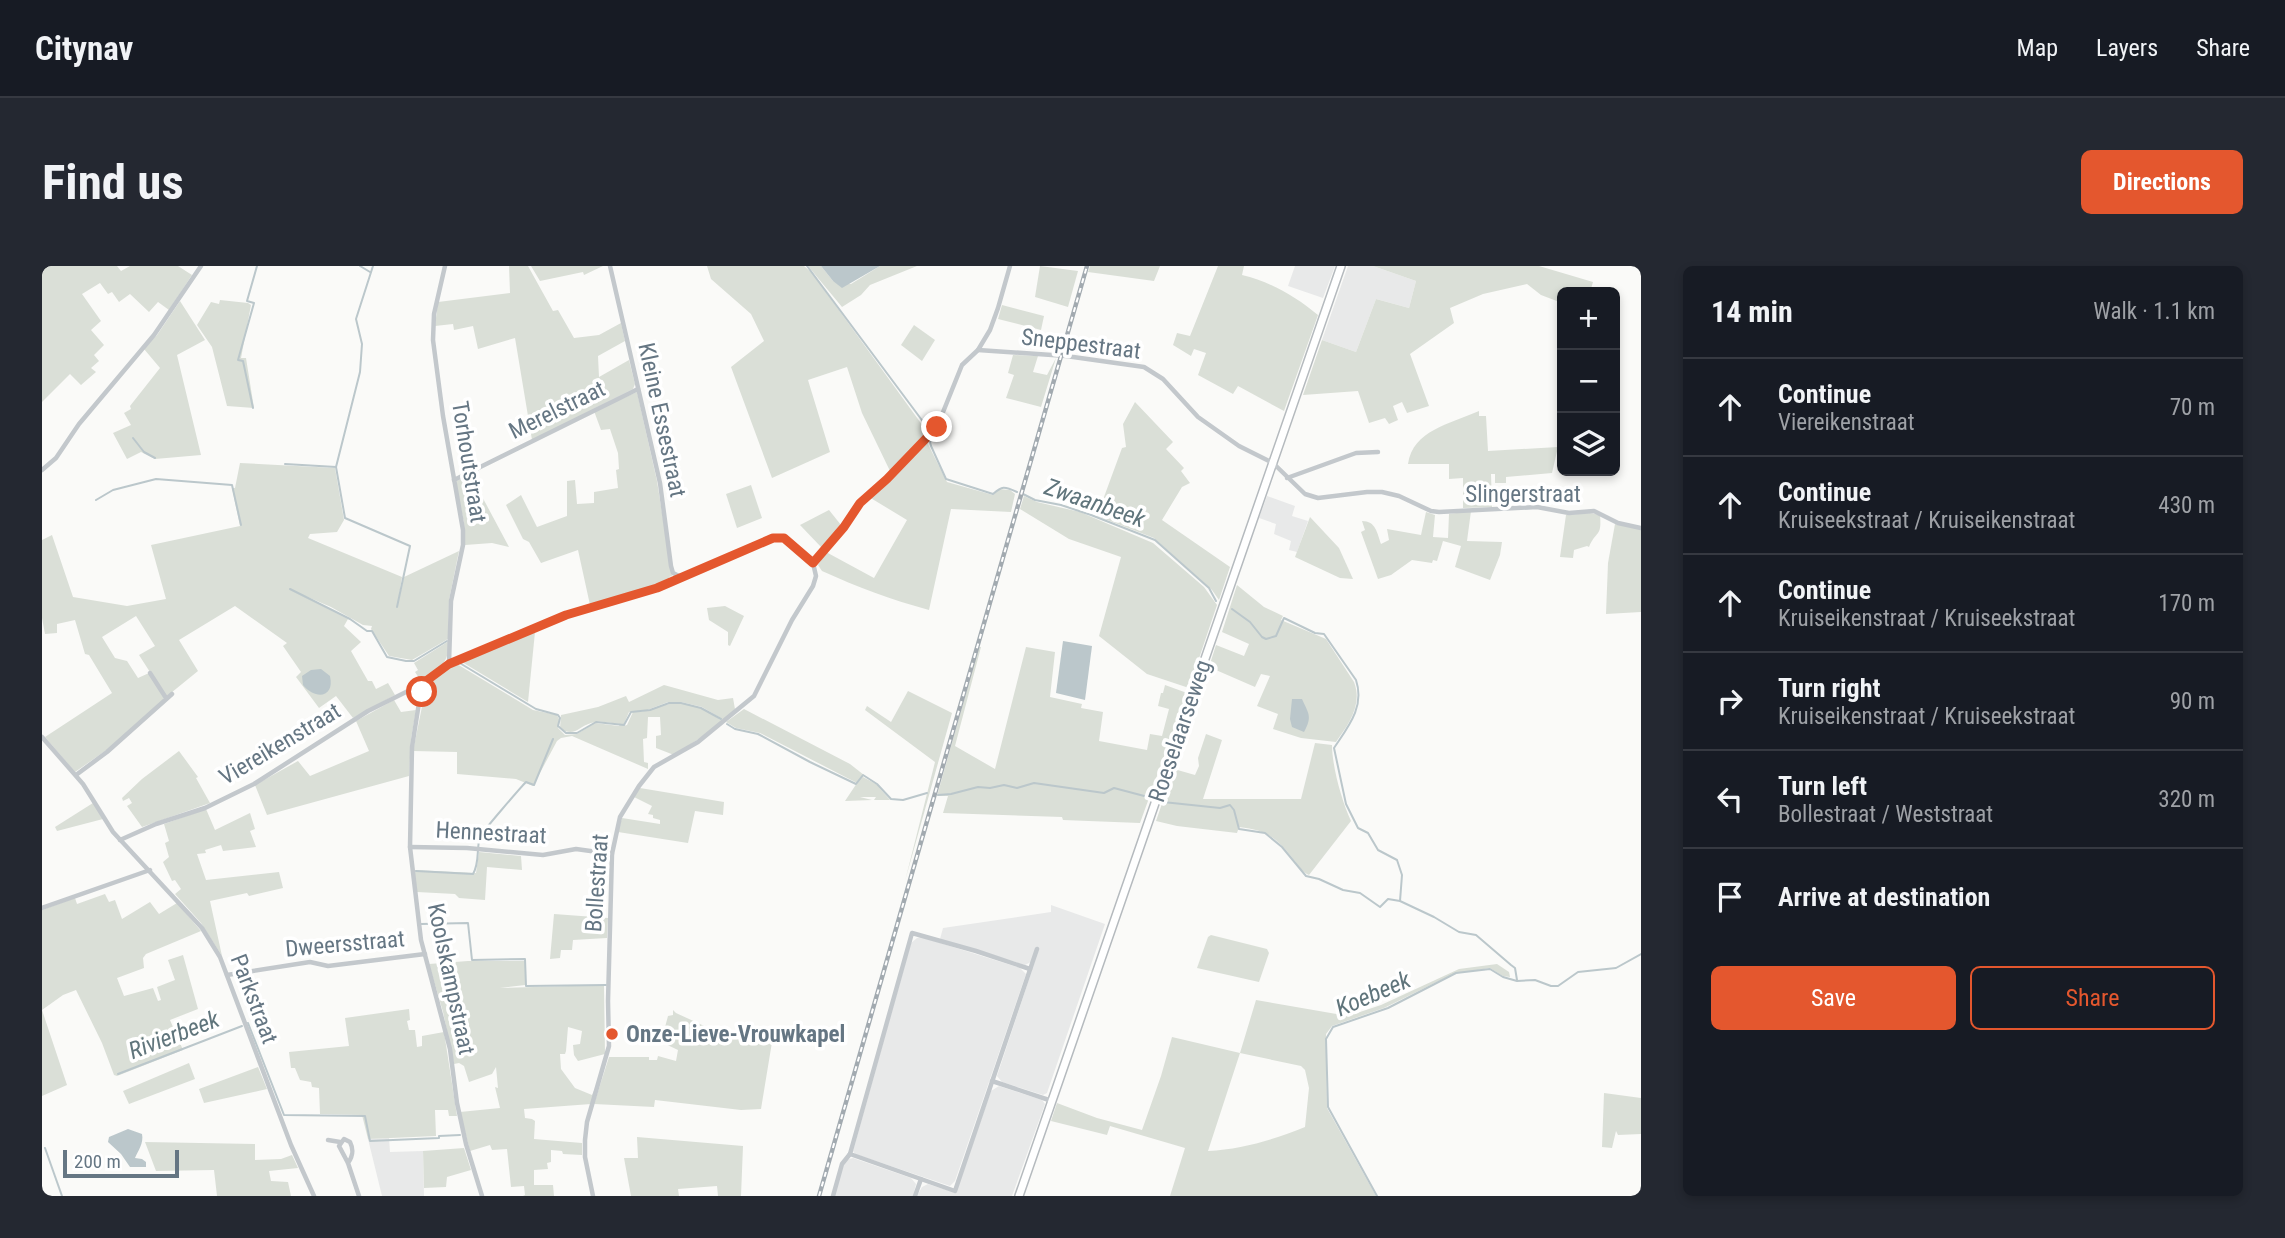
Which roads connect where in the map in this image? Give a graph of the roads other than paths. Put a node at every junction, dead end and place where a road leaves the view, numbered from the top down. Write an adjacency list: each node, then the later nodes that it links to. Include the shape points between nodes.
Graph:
1 (201, 266): 10 (street, via 154,335)
2 (445, 266): 12 (street, Torhoutstraat, via 433,340)
3 (610, 266): 7 (street, Kleine Essestraat)
4 (1010, 266): 6 (street, via 998,308)
5 (1341, 266): 9 (main road, Roeselaarseweg)
6 (978, 350): 9 (street, Sneppestraat, via 1144,367 1163,379 1219,433); 14 (street, via 962,365 934,431 860,503)
7 (638, 389): 12 (street, Merelstraat); 15 (street, Kleine Essestraat, via 660,483 671,566)
8 (1378, 452): 11 (street, via 1356,453)
9 (1273, 463): 11 (street, Slingerstraat); 33 (main road, Roeselaarseweg)
10 (42, 470)
11 (1287, 478): 13 (street, Slingerstraat, via 1305,494 1318,498 1382,492 1431,511 1537,507 1569,513 1594,511)
12 (454, 480): 16 (street, Torhoutstraat, via 463,540 451,601)
13 (1641, 528)
14 (813, 563): 15 (street, Viereikenstraat, via 779,537); 25 (street, Bollestraat, via 813,586 758,691 715,729 647,774 620,817)
15 (681, 578): 16 (street, Viereikenstraat, via 566,615)
16 (449, 664): 18 (street, Viereikenstraat)
17 (149, 673): 20 (street)
18 (422, 684): 23 (street, Viereikenstraat, via 368,712 254,784); 24 (street, Koolskampstraat, via 412,747)
19 (172, 694): 20 (street)
20 (166, 698): 22 (street)
21 (42, 737): 22 (street, Parkstraat)
22 (75, 775): 23 (street, Parkstraat)
23 (120, 840): 26 (street, Parkstraat)
24 (410, 847): 25 (street, Hennestraat, via 542,855 576,849); 29 (street, Koolskampstraat)
25 (612, 854): 42 (street, Bollestraat, via 609,1046 585,1140)
26 (150, 870): 27 (street); 31 (street, Parkstraat, via 202,928)
27 (42, 908)
28 (1037, 949): 30 (street)
29 (425, 954): 31 (street, Dweersstraat, via 328,966 310,962); 41 (street, Koolskampstraat, via 450,1049 466,1144)
30 (1030, 970): 32 (street); 36 (street, via 912,933)
31 (227, 975): 39 (street, Parkstraat)
32 (992, 1081): 33 (street); 38 (street, via 955,1191)
33 (1052, 1101): 45 (main road, Roeselaarseweg)
34 (328, 1140): 35 (street)
35 (340, 1142): 37 (street); 37 (street, via 344,1139 352,1146)
36 (850, 1154): 38 (street); 43 (street)
37 (348, 1163): 40 (street)
38 (921, 1179): 44 (street)
39 (314, 1196)
40 (359, 1196)
41 (482, 1196)
42 (593, 1196)
43 (832, 1196)
44 (915, 1196)
45 (1019, 1196)

